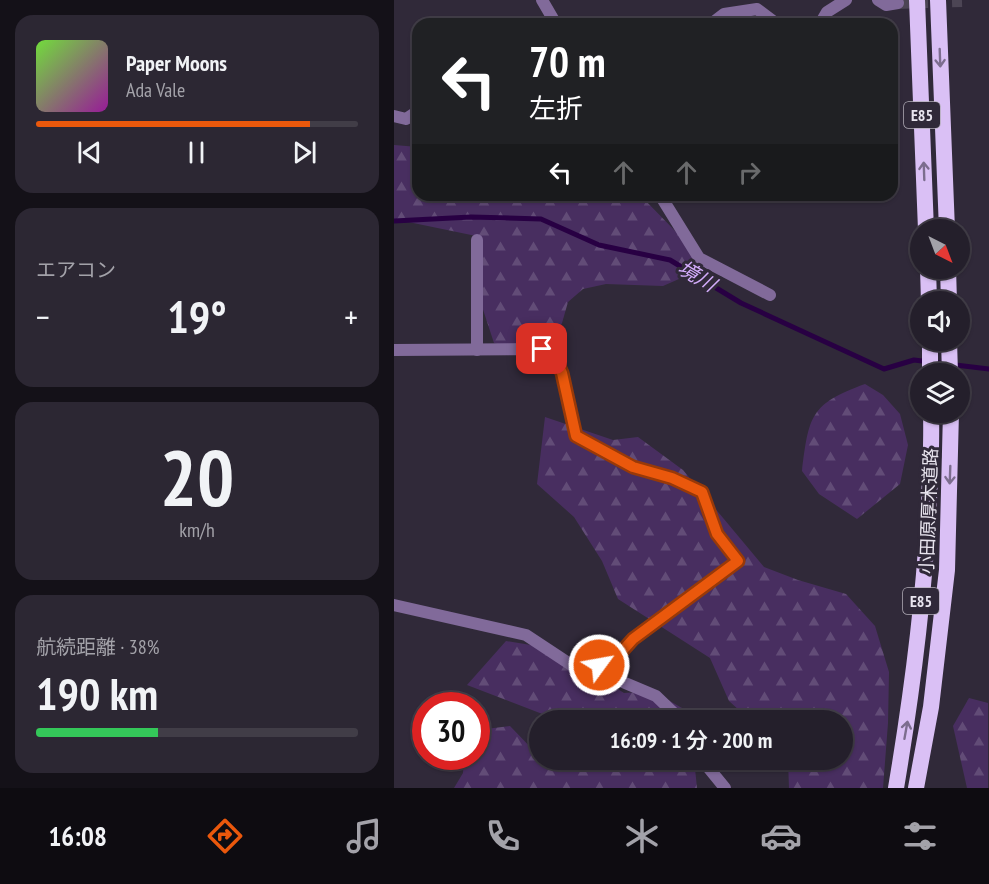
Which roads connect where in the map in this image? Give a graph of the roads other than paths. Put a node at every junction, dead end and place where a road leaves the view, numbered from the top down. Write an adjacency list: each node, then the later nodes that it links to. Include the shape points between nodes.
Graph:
1 (542, 0): 7 (street)
2 (846, 0): 10 (street)
3 (878, 0): 6 (street, via 886,5)
4 (917, 0): 14 (highway, E85, one-way to 4)
5 (938, 0): 15 (highway, E85, one-way to 15)
6 (898, 3)
7 (552, 18)
8 (719, 18): 9 (street, via 757,9)
9 (769, 18)
10 (824, 18)
11 (412, 115): 12 (street, via 406,119)
12 (394, 116)
13 (664, 201): 17 (street, via 699,258)
14 (926, 219)
15 (947, 219)
16 (477, 240): 18 (street)
17 (770, 295)
18 (476, 350): 19 (street); 23 (street, via 542,349 554,355 562,373 576,436 633,467 702,492 717,534 738,561 633,639 616,658)
19 (394, 351)
20 (931, 423): 27 (highway, 小田原厚木道路 / E85, one-way to 20, via 910,708 925,573)
21 (951, 423): 28 (highway, 小田原厚木道路 / E85, one-way to 28, via 947,570 931,707)
22 (394, 605): 23 (street, via 526,635)
23 (582, 672): 24 (street, via 618,680 656,696)
24 (671, 710)
25 (710, 770): 26 (street)
26 (726, 788)
27 (896, 788)
28 (916, 788)

